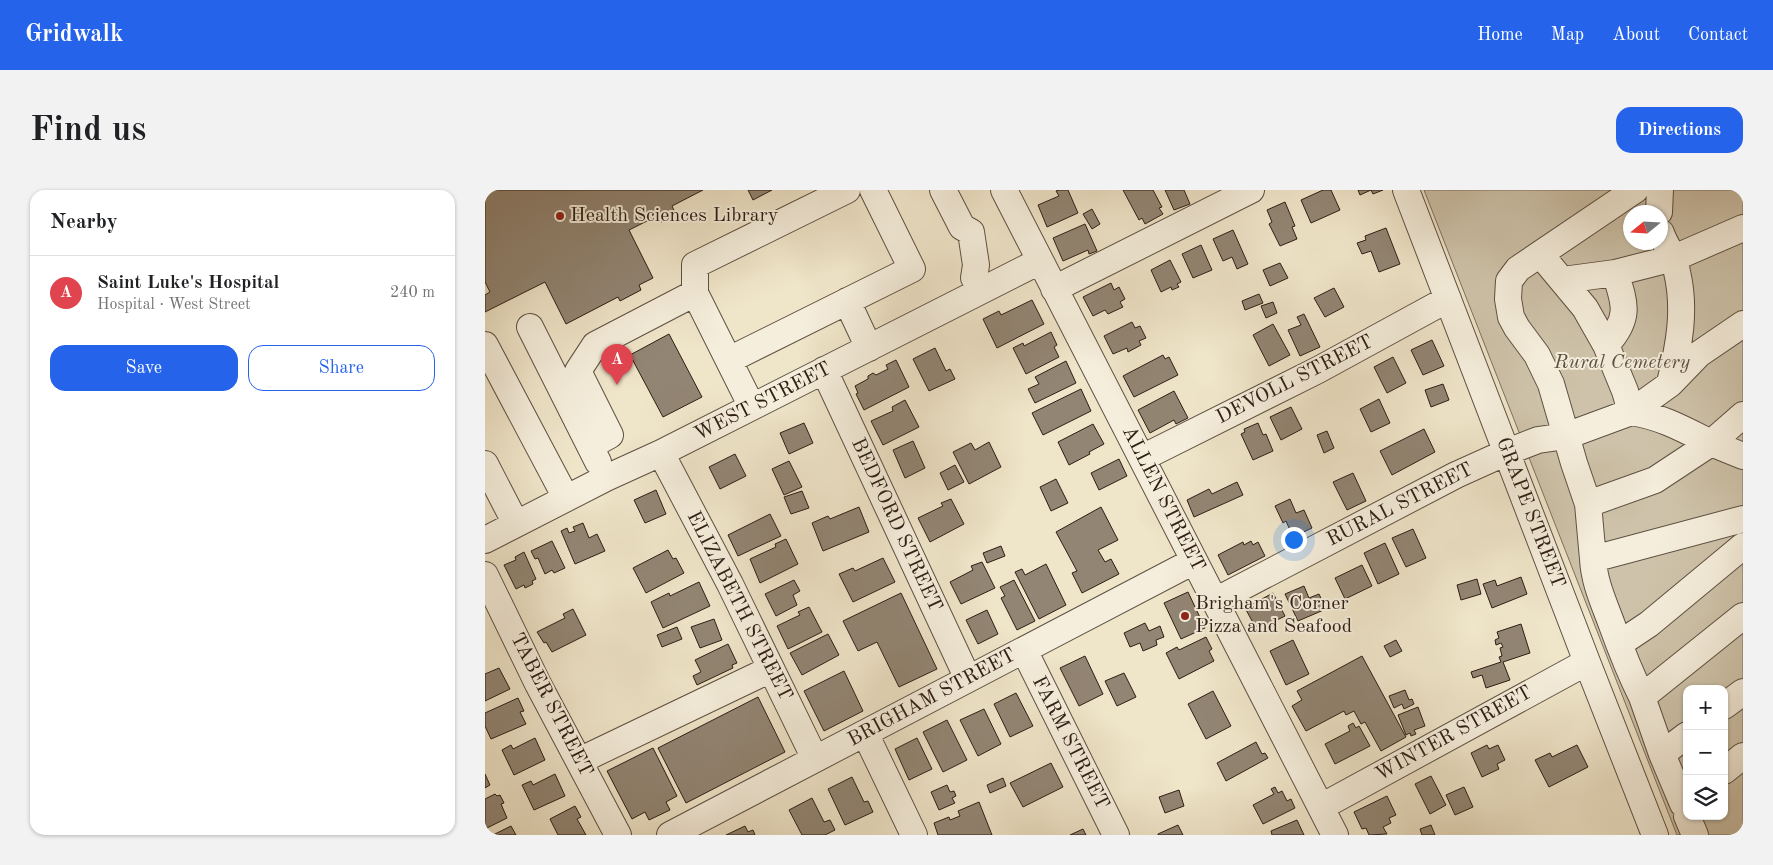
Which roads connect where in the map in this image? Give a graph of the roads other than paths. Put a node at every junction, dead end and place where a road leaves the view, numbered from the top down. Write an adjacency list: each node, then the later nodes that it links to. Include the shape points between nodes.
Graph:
1 (847, 190): 19 (street, via 695,265)
2 (873, 190): 21 (street, via 912,269)
3 (943, 190): 17 (street, via 962,227 971,232)
4 (1004, 190): 14 (street, ALLEN STREET)
5 (1251, 190): 18 (street)
6 (1406, 190): 20 (street, GRAPE STREET)
7 (1635, 190): 12 (street)
8 (1660, 190): 9 (street)
9 (1659, 205)
10 (1743, 228): 13 (street)
11 (1668, 249): 13 (street)
12 (1539, 254): 16 (street); 33 (street, via 1517,270 1509,281 1508,300 1511,317 1537,354 1551,384)
13 (1674, 258): 15 (street); 29 (street, via 1683,309 1679,347)
14 (1040, 262): 17 (street, WEST STREET); 18 (street, ALLEN STREET)
15 (1615, 273): 16 (street); 25 (street, via 1624,301 1623,318 1617,333)
16 (1563, 280): 25 (street, via 1585,308)
17 (977, 285): 26 (street, WEST STREET)
18 (1054, 289): 39 (street, ALLEN STREET)
19 (695, 293): 27 (street); 35 (street, via 595,345 578,371 610,435)
20 (1448, 300): 36 (street, GRAPE STREET); 39 (street, DEVOLL STREET, via 1318,370)
21 (847, 301): 26 (street); 27 (street)
22 (1743, 324): 29 (street, RURAL STREET, via 1699,354)
23 (530, 327): 35 (street)
24 (485, 345): 42 (street)
25 (1606, 345): 31 (street)
26 (869, 348): 28 (street, WEST STREET)
27 (729, 360): 30 (street)
28 (824, 370): 30 (street, WEST STREET); 57 (street, BEDFORD STREET)
29 (1670, 384): 31 (street, RURAL STREET)
30 (752, 407): 37 (street, WEST STREET)
31 (1631, 412): 33 (street, RURAL STREET); 34 (street, via 1672,423)
32 (1743, 415): 34 (street)
33 (1566, 436): 36 (street, RURAL STREET, via 1538,440); 43 (street)
34 (1711, 443): 38 (street); 43 (street, via 1655,480)
35 (590, 446): 41 (street)
36 (1507, 452): 51 (street, RURAL STREET); 55 (street, GRAPE STREET)
37 (661, 453): 41 (street, WEST STREET); 56 (street, ELIZABETH STREET)
38 (1743, 456)
39 (1142, 458): 49 (street, ALLEN STREET)
40 (485, 464): 45 (street)
41 (606, 478): 42 (street, WEST STREET)
42 (566, 498): 45 (street, WEST STREET)
43 (1588, 504): 48 (street)
44 (1743, 519): 48 (street)
45 (516, 524): 46 (street, WEST STREET)
46 (485, 540)
47 (1743, 546): 53 (street, via 1649,624)
48 (1593, 559): 53 (street, via 1594,574)
49 (1194, 561): 51 (street, ALLEN STREET); 54 (street, BRIGHAM STREET)
50 (485, 575): 66 (street, TABER STREET)
51 (1215, 601): 69 (street, ALLEN STREET)
52 (1743, 616): 59 (street)
53 (1619, 644): 59 (street)
54 (1024, 650): 57 (street, BRIGHAM STREET); 75 (street, FARM STREET)
55 (1587, 662): 69 (street, WINTER STREET); 77 (street, GRAPE STREET)
56 (771, 669): 65 (street, ELIZABETH STREET); 66 (street)
57 (968, 679): 61 (street, BRIGHAM STREET)
58 (1743, 692): 60 (street)
59 (1642, 697): 63 (street)
60 (1728, 703)
61 (865, 733): 65 (street, BRIGHAM STREET); 74 (street)
62 (1683, 738): 63 (street)
63 (1662, 754): 68 (street)
64 (1743, 756): 67 (street)
65 (815, 759): 71 (street, BRIGHAM STREET)
66 (579, 761): 72 (street, TABER STREET)
67 (1728, 768)
68 (1683, 802)
69 (1321, 807): 76 (street, ALLEN STREET)
70 (1690, 820): 78 (street)
71 (696, 829): 73 (street, BRIGHAM STREET)
72 (618, 835)
73 (670, 835)
74 (914, 835)
75 (1117, 835)
76 (1335, 835)
77 (1655, 835)
78 (1695, 835)

